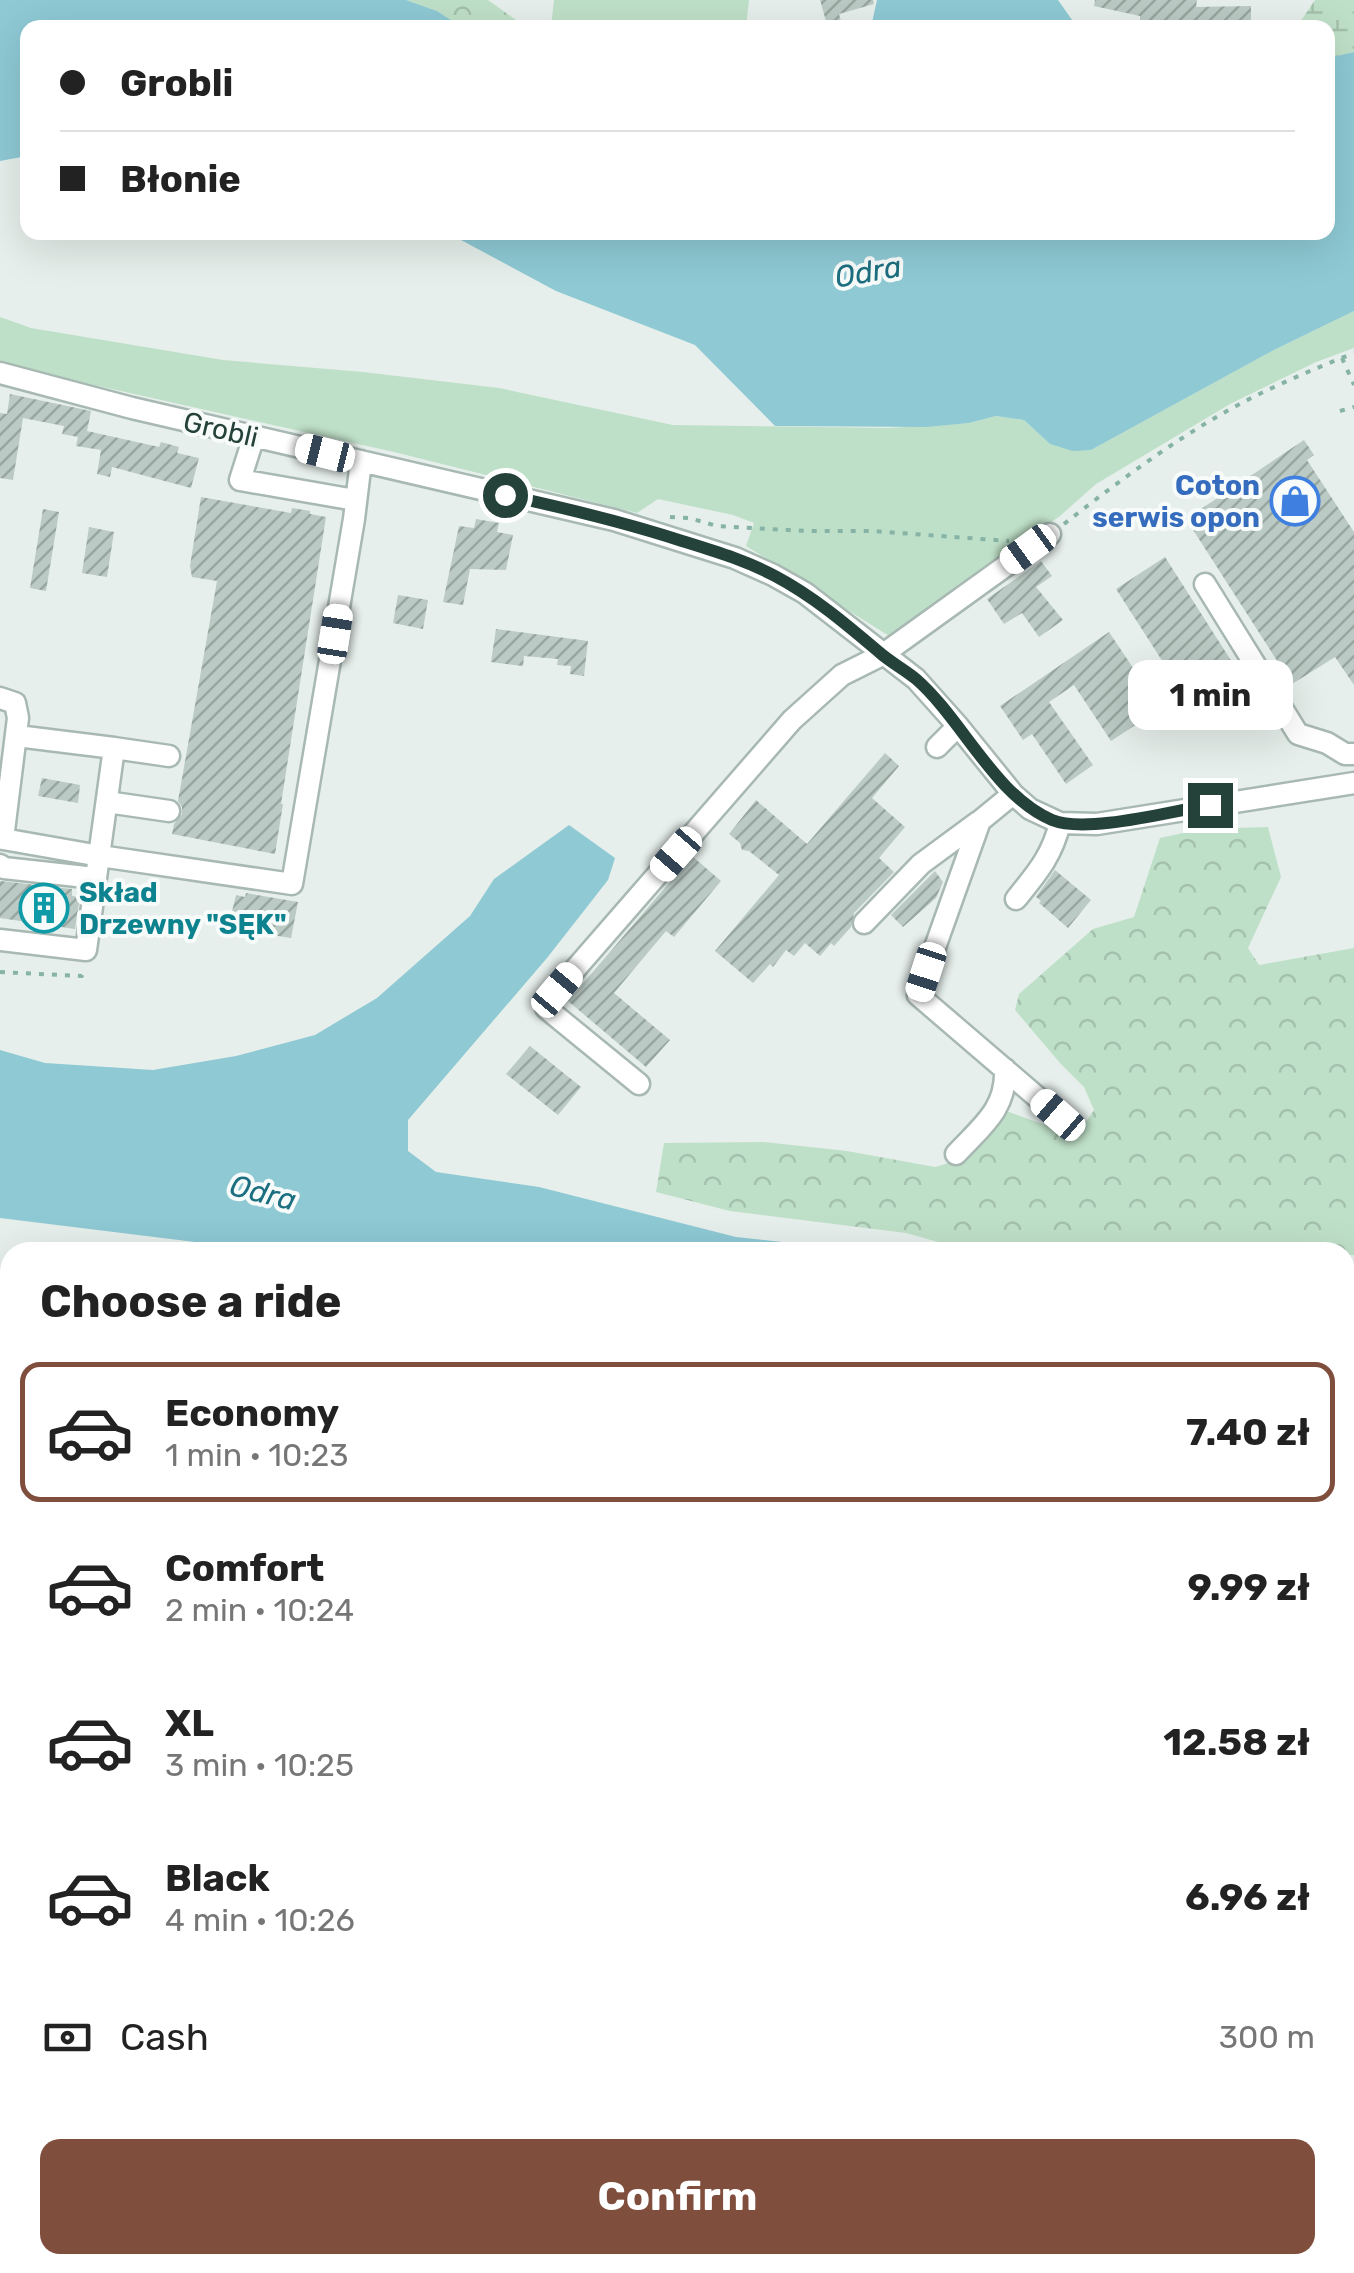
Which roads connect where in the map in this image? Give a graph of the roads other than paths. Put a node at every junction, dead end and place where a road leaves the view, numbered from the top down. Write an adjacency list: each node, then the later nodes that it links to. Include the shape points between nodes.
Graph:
1 (0, 372): 2 (street, Grobli)
2 (254, 436): 3 (street, Grobli); 4 (street, via 240,480)
3 (361, 462): 4 (street); 7 (street, Grobli, via 647,529 735,558 805,593)
4 (355, 500): 22 (street, via 292,884)
5 (1050, 534): 7 (street)
6 (1205, 584): 13 (street, via 1298,734)
7 (882, 655): 9 (street, Grobli, via 916,679); 29 (street, via 842,675 792,720 546,1008)
8 (0, 698): 10 (street, via 16,703)
9 (958, 726): 11 (street); 16 (street, Grobli)
10 (17, 736): 12 (street); 21 (street)
11 (937, 747)
12 (114, 748): 14 (street); 17 (street)
13 (1354, 754)
14 (168, 756)
15 (1354, 782): 20 (street, via 1096,824)
16 (1013, 794): 19 (street); 20 (street, Grobli)
17 (107, 802): 18 (street); 22 (street)
18 (168, 810)
19 (980, 820): 26 (street, via 920,864); 28 (street, via 918,994)
20 (1060, 822): 25 (street, via 1044,864)
21 (1, 845): 22 (street)
22 (100, 856): 24 (street)
23 (0, 865): 24 (street)
24 (95, 878): 27 (street, via 86,950)
25 (1016, 899)
26 (864, 923)
27 (0, 940)
28 (1005, 1069): 30 (street); 31 (street, via 1004,1096)
29 (639, 1084)
30 (1058, 1115)
31 (956, 1154)

